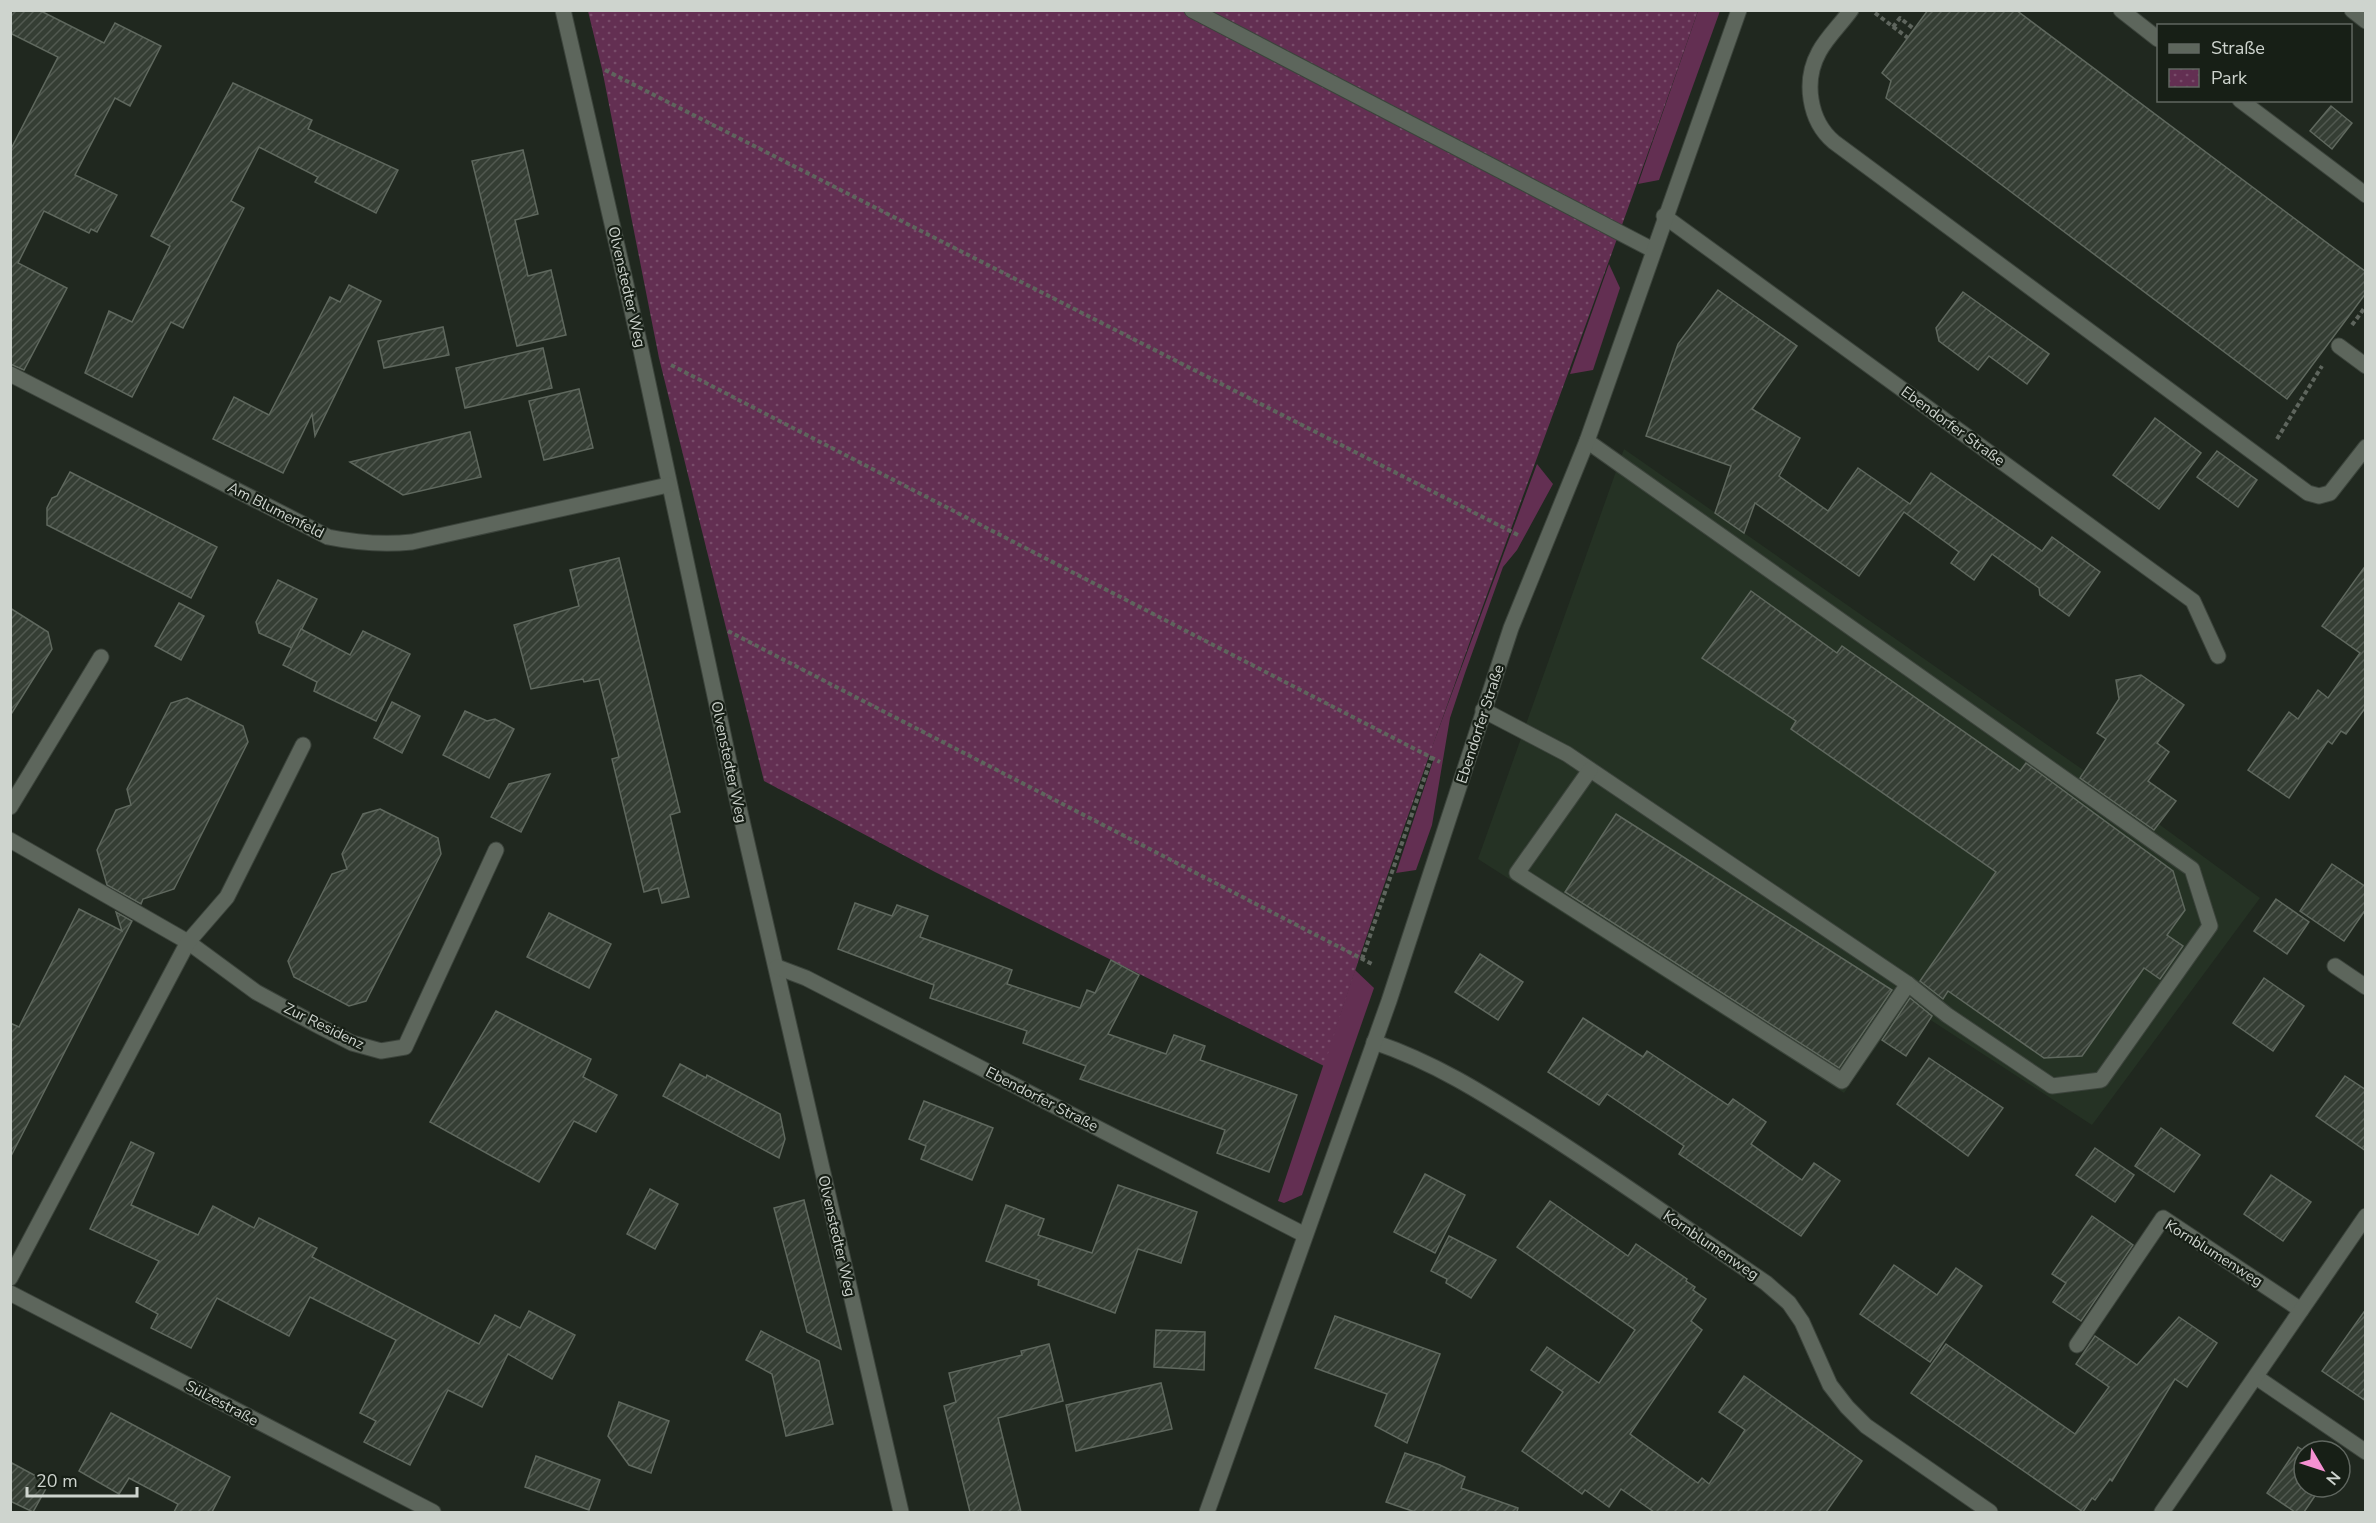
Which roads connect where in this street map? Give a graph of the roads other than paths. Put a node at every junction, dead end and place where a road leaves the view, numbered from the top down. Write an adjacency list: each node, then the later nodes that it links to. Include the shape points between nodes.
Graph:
1 (563, 10): 18 (street, Olvenstedter Weg)
2 (1192, 10): 12 (street)
3 (1738, 10): 11 (street, Ebendorfer Straße)
4 (1851, 10): 17 (street, via 1819,52 1812,74 1812,107 1825,135 2308,493 2330,493)
5 (2121, 10): 8 (street)
6 (2352, 10): 7 (street)
7 (2366, 21)
8 (2157, 38)
9 (2243, 102): 10 (street)
10 (2366, 195)
11 (1664, 216): 12 (street, Ebendorfer Straße); 19 (street, Ebendorfer Straße, via 2193,600)
12 (1653, 250): 16 (street, Ebendorfer Straße)
13 (2339, 346): 14 (street)
14 (2366, 366)
15 (10, 375): 18 (street, Am Blumenfeld, via 328,537 352,542 412,542)
16 (1587, 441): 21 (street, Ebendorfer Straße); 30 (street, via 2192,869 2210,926 2101,1080 2052,1086)
17 (2366, 447)
18 (668, 485): 29 (street, Olvenstedter Weg)
19 (2218, 656)
20 (101, 657): 24 (street)
21 (1483, 710): 23 (street); 32 (street, Ebendorfer Straße)
22 (303, 745): 27 (street, via 227,897)
23 (1590, 770): 30 (street); 30 (street, via 1517,873 1842,1082)
24 (10, 807)
25 (10, 840): 27 (street, Zur Residenz)
26 (496, 850): 27 (street, Zur Residenz, via 405,1047 381,1051 352,1043 256,992)
27 (188, 942): 35 (street)
28 (2336, 966): 31 (street)
29 (777, 967): 34 (street, Ebendorfer Straße, via 806,978); 43 (street, Olvenstedter Weg)
30 (1908, 984)
31 (2366, 987)
32 (1374, 1042): 34 (street, Ebendorfer Straße); 41 (street, Kornblumenweg, via 1435,1065 1491,1099 1766,1283 1802,1322 1830,1385 1847,1407 1866,1426)
33 (2366, 1216): 37 (street)
34 (1305, 1235): 44 (street, Ebendorfer Straße)
35 (10, 1278)
36 (10, 1293): 42 (street, Sülzestraße)
37 (2301, 1310): 38 (street, Kornblumenweg, via 2163,1218); 39 (street)
38 (2077, 1345)
39 (2256, 1377): 40 (street); 45 (street)
40 (2366, 1452)
41 (1985, 1511)
42 (433, 1512)
43 (901, 1512)
44 (1207, 1512)
45 (2162, 1512)

